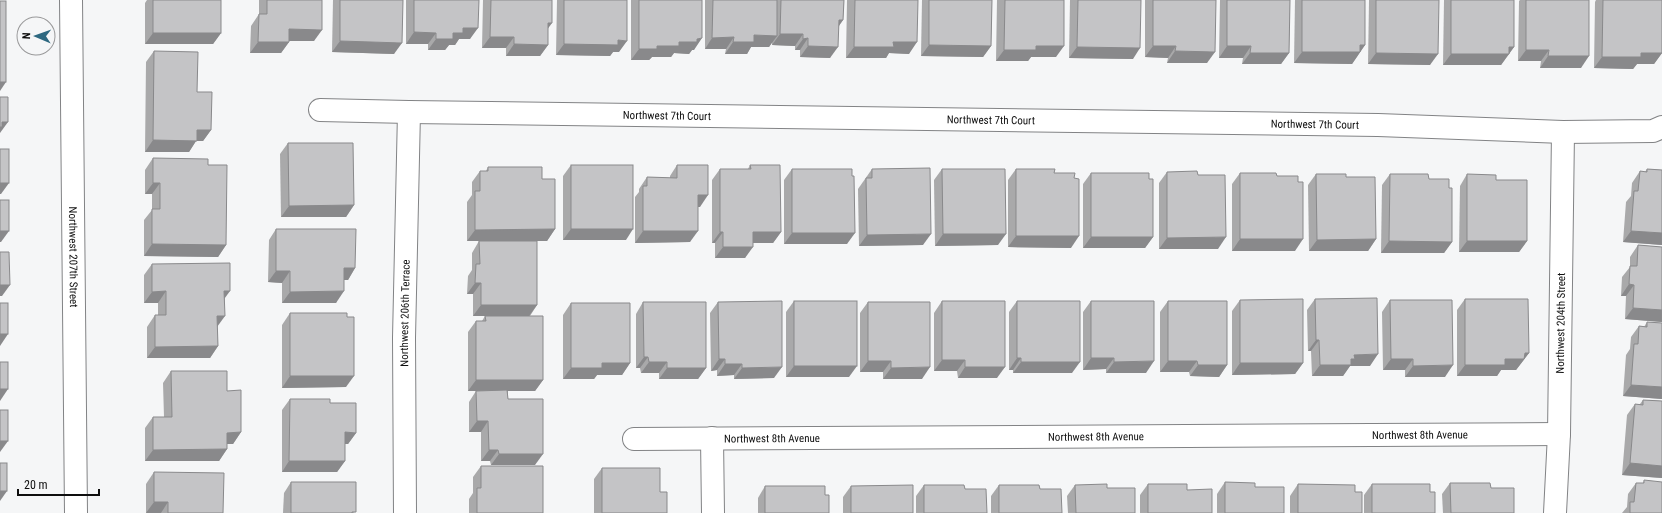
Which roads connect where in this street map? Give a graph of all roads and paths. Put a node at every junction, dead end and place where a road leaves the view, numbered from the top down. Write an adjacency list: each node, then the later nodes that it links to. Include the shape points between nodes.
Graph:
1 (71, 0): 9 (street, Northwest 207th Street)
2 (320, 110): 3 (street, Northwest 7th Court)
3 (409, 112): 5 (street, Northwest 7th Court, via 1370,125); 10 (street, Northwest 206th Terrace, via 404,338)
4 (1662, 127): 5 (street, Northwest 7th Court, via 1653,131)
5 (1563, 132): 6 (street, Northwest 204th Street)
6 (1559, 434): 7 (street, Northwest 8th Avenue); 12 (street, Northwest 204th Street)
7 (712, 438): 8 (street, Northwest 8th Avenue); 11 (street)
8 (634, 439)
9 (76, 513)
10 (405, 513)
11 (713, 513)
12 (1555, 513)

